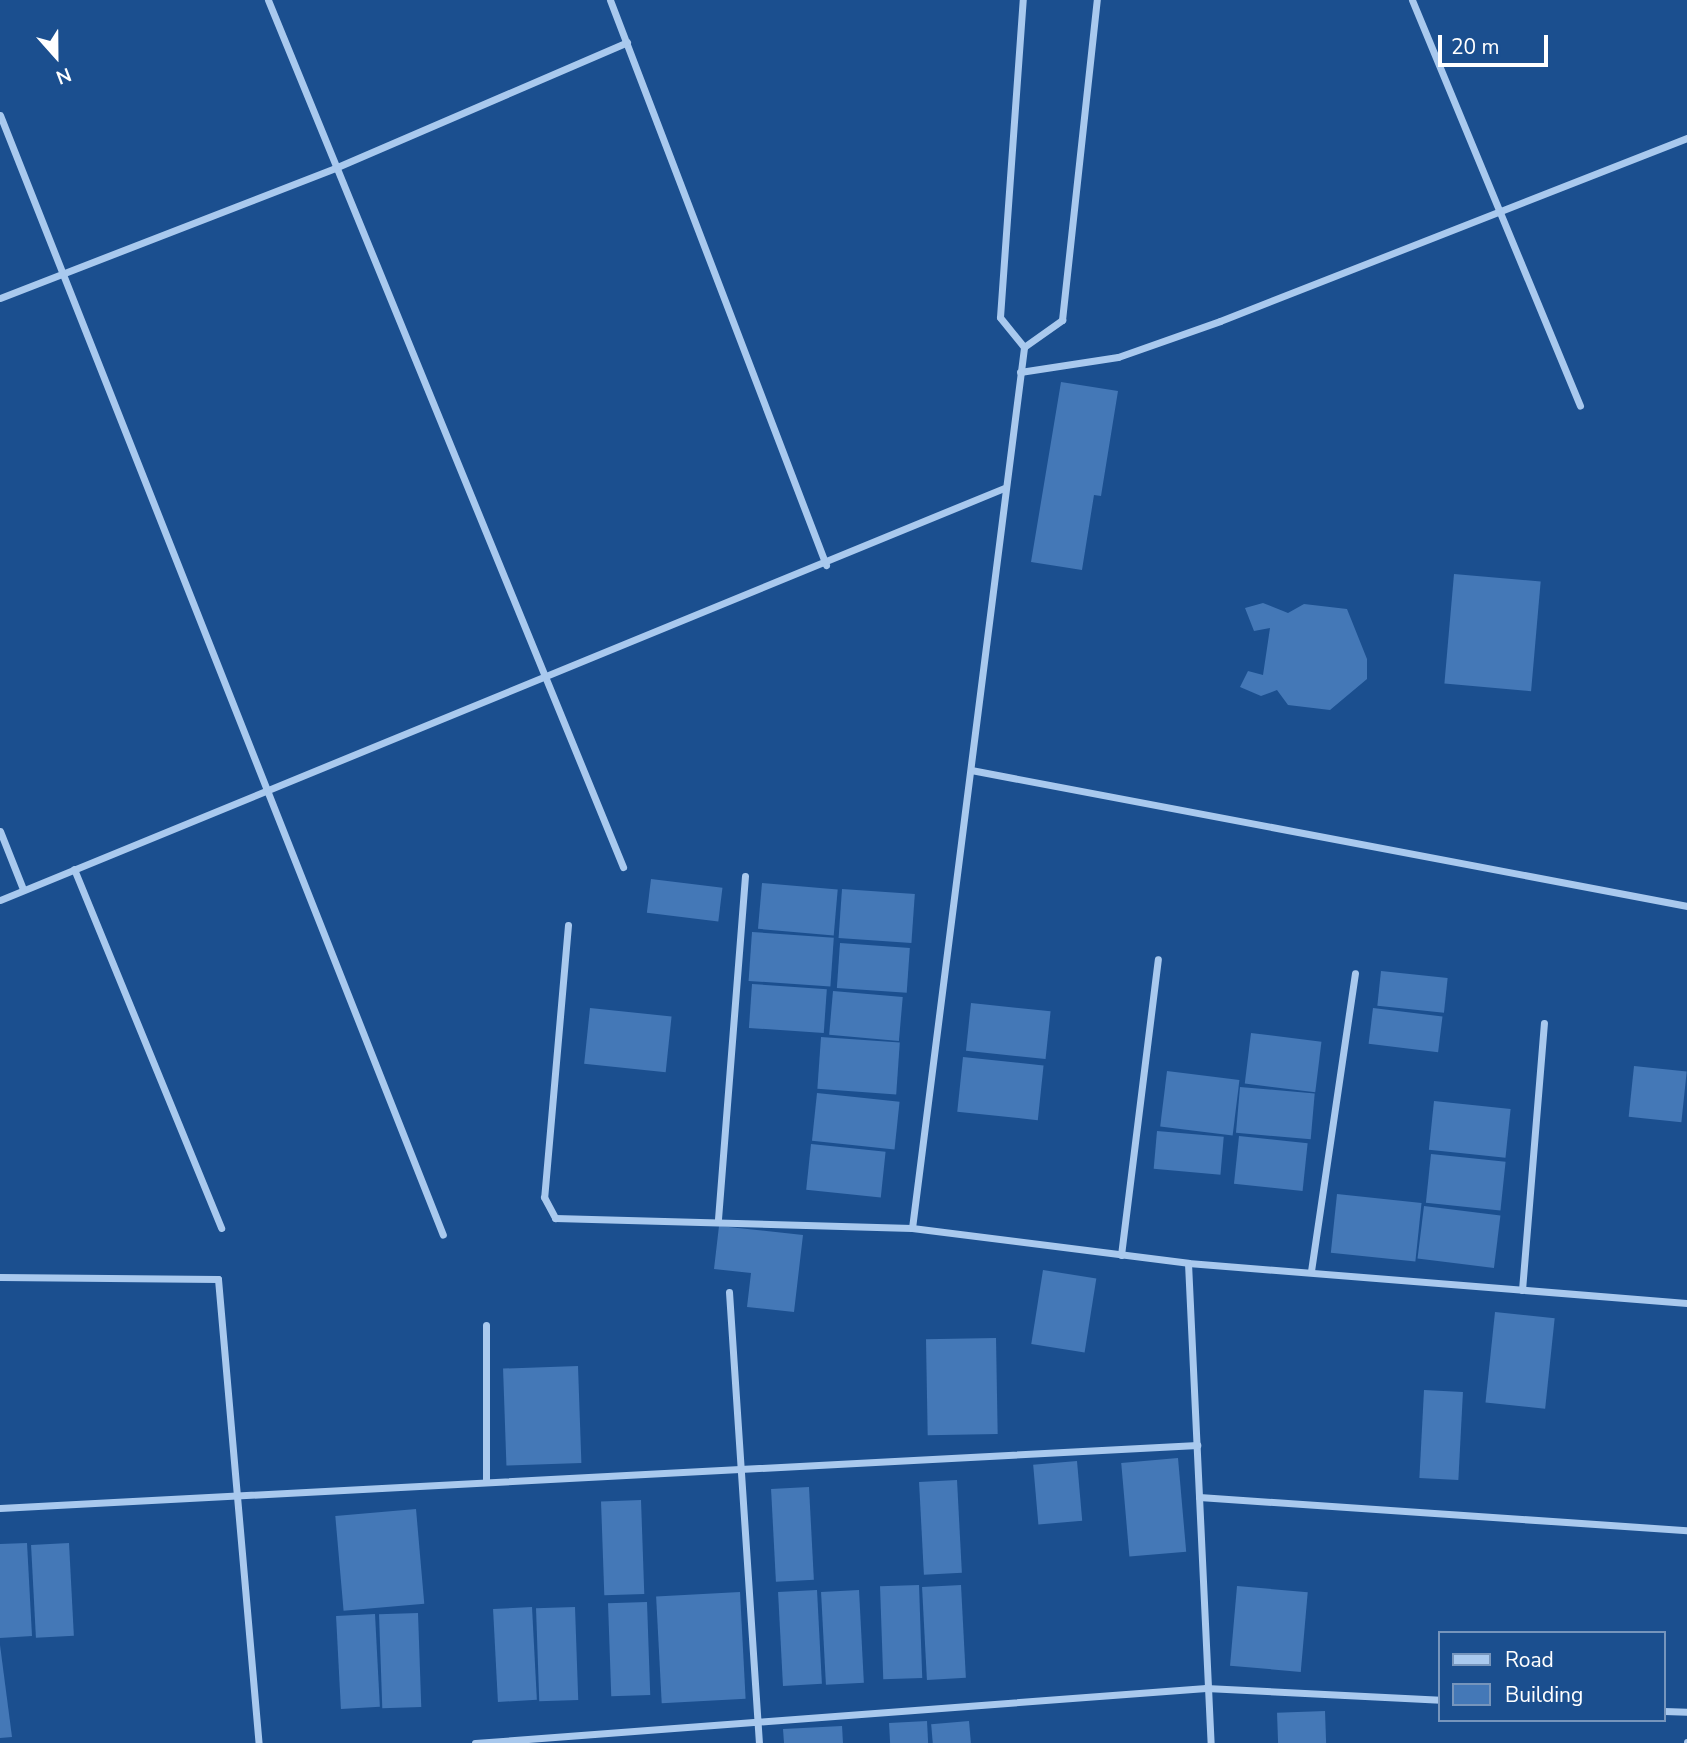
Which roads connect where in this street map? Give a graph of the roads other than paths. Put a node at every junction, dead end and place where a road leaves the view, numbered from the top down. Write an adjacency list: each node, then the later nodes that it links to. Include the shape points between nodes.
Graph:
1 (268, 0): 9 (street)
2 (610, 0): 6 (street)
3 (1023, 0): 13 (street, via 1000,317)
4 (1097, 0): 13 (street, via 1062,320)
5 (1412, 0): 10 (street)
6 (627, 42): 9 (street); 17 (street)
7 (0, 116): 11 (street)
8 (1687, 138): 10 (street)
9 (335, 168): 11 (street); 18 (street)
10 (1499, 211): 14 (street, via 1118,357); 15 (street)
11 (62, 275): 12 (street); 20 (street)
12 (0, 298)
13 (1024, 347): 14 (street)
14 (1020, 372): 16 (street)
15 (1580, 406)
16 (1004, 488): 17 (street); 19 (street)
17 (826, 565): 18 (street)
18 (546, 679): 20 (street); 22 (street)
19 (971, 770): 27 (street); 34 (street)
20 (268, 792): 23 (street); 35 (street)
21 (0, 831): 25 (street)
22 (622, 867)
23 (74, 869): 25 (street); 33 (street)
24 (745, 876): 32 (street)
25 (23, 889): 26 (street)
26 (0, 900)
27 (1687, 906)
28 (568, 925): 32 (street, via 547,1210 555,1218)
29 (1158, 959): 36 (street)
30 (1355, 973): 38 (street)
31 (1544, 1023): 40 (street)
32 (718, 1219): 34 (street)
33 (221, 1228)
34 (912, 1228): 36 (street)
35 (443, 1235)
36 (1121, 1255): 37 (street)
37 (1188, 1263): 38 (street); 44 (street)
38 (1311, 1271): 40 (street)
39 (0, 1277): 47 (street, via 218,1279)
40 (1522, 1290): 42 (street)
41 (729, 1292): 45 (street)
42 (1687, 1303)
43 (486, 1325): 46 (street)
44 (1197, 1445): 45 (street); 48 (street)
45 (740, 1469): 46 (street); 55 (street)
46 (486, 1482): 47 (street)
47 (234, 1496): 49 (street); 56 (street)
48 (1199, 1497): 50 (street); 51 (street)
49 (0, 1508)
50 (1687, 1530)
51 (1206, 1688): 52 (street); 55 (street); 59 (street)
52 (1438, 1700)
53 (1666, 1711): 54 (street)
54 (1687, 1712)
55 (758, 1722): 57 (street); 58 (street)
56 (260, 1743)
57 (475, 1743)
58 (759, 1743)
59 (1211, 1743)

